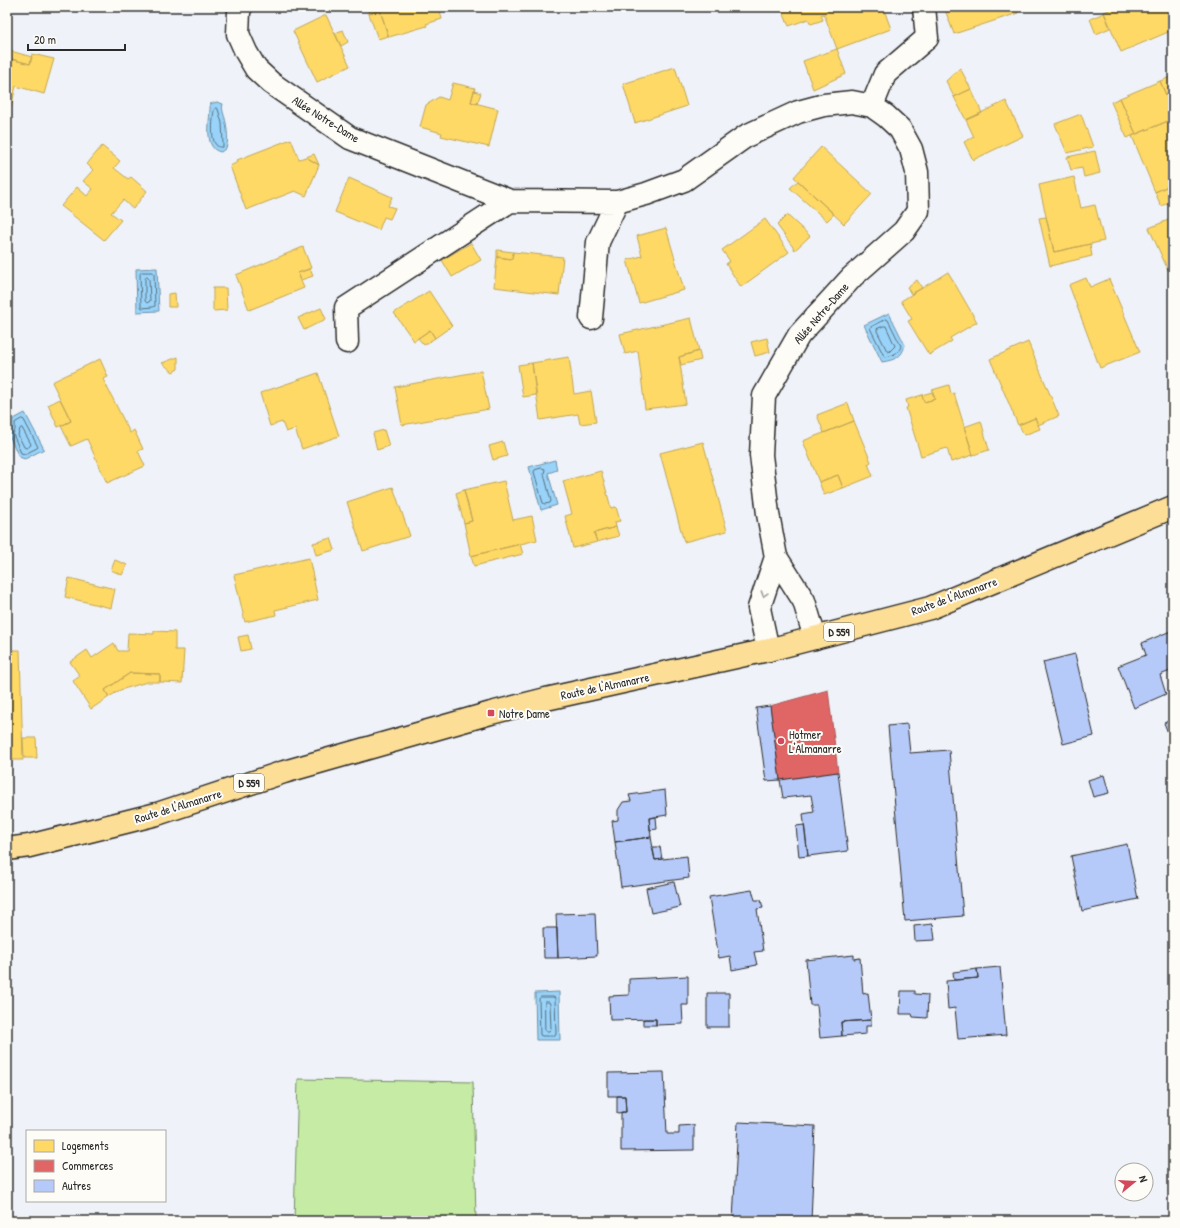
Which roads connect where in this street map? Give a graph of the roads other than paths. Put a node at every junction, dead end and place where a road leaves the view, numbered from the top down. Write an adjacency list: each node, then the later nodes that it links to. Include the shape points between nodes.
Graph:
1 (241, 7): 4 (street, Allée Notre-Dame, via 238,34 256,69 271,83 350,138)
2 (924, 7): 3 (street, via 927,38 885,74)
3 (872, 106): 5 (street, Allée Notre-Dame, via 852,102 824,105 798,112 746,136 684,180); 9 (street, Allée Notre-Dame, via 900,129 911,149 917,172 918,211 904,231 852,277 799,335 764,396 761,455)
4 (510, 201): 5 (street, Allée Notre-Dame); 7 (street, via 346,308)
5 (617, 202): 6 (street, via 598,242)
6 (591, 318)
7 (348, 342)
8 (1173, 507): 10 (main road, Route de l'Almanarre / D 559, via 930,608)
9 (776, 557): 10 (street, Allée Notre-Dame, via 804,601); 11 (street, Allée Notre-Dame, one-way to 11, via 759,608)
10 (816, 638): 11 (main road, Route de l'Almanarre / D 559)
11 (768, 650): 12 (main road, Route de l'Almanarre / D 559, via 491,713 284,772 157,814 29,846)
12 (7, 849)

